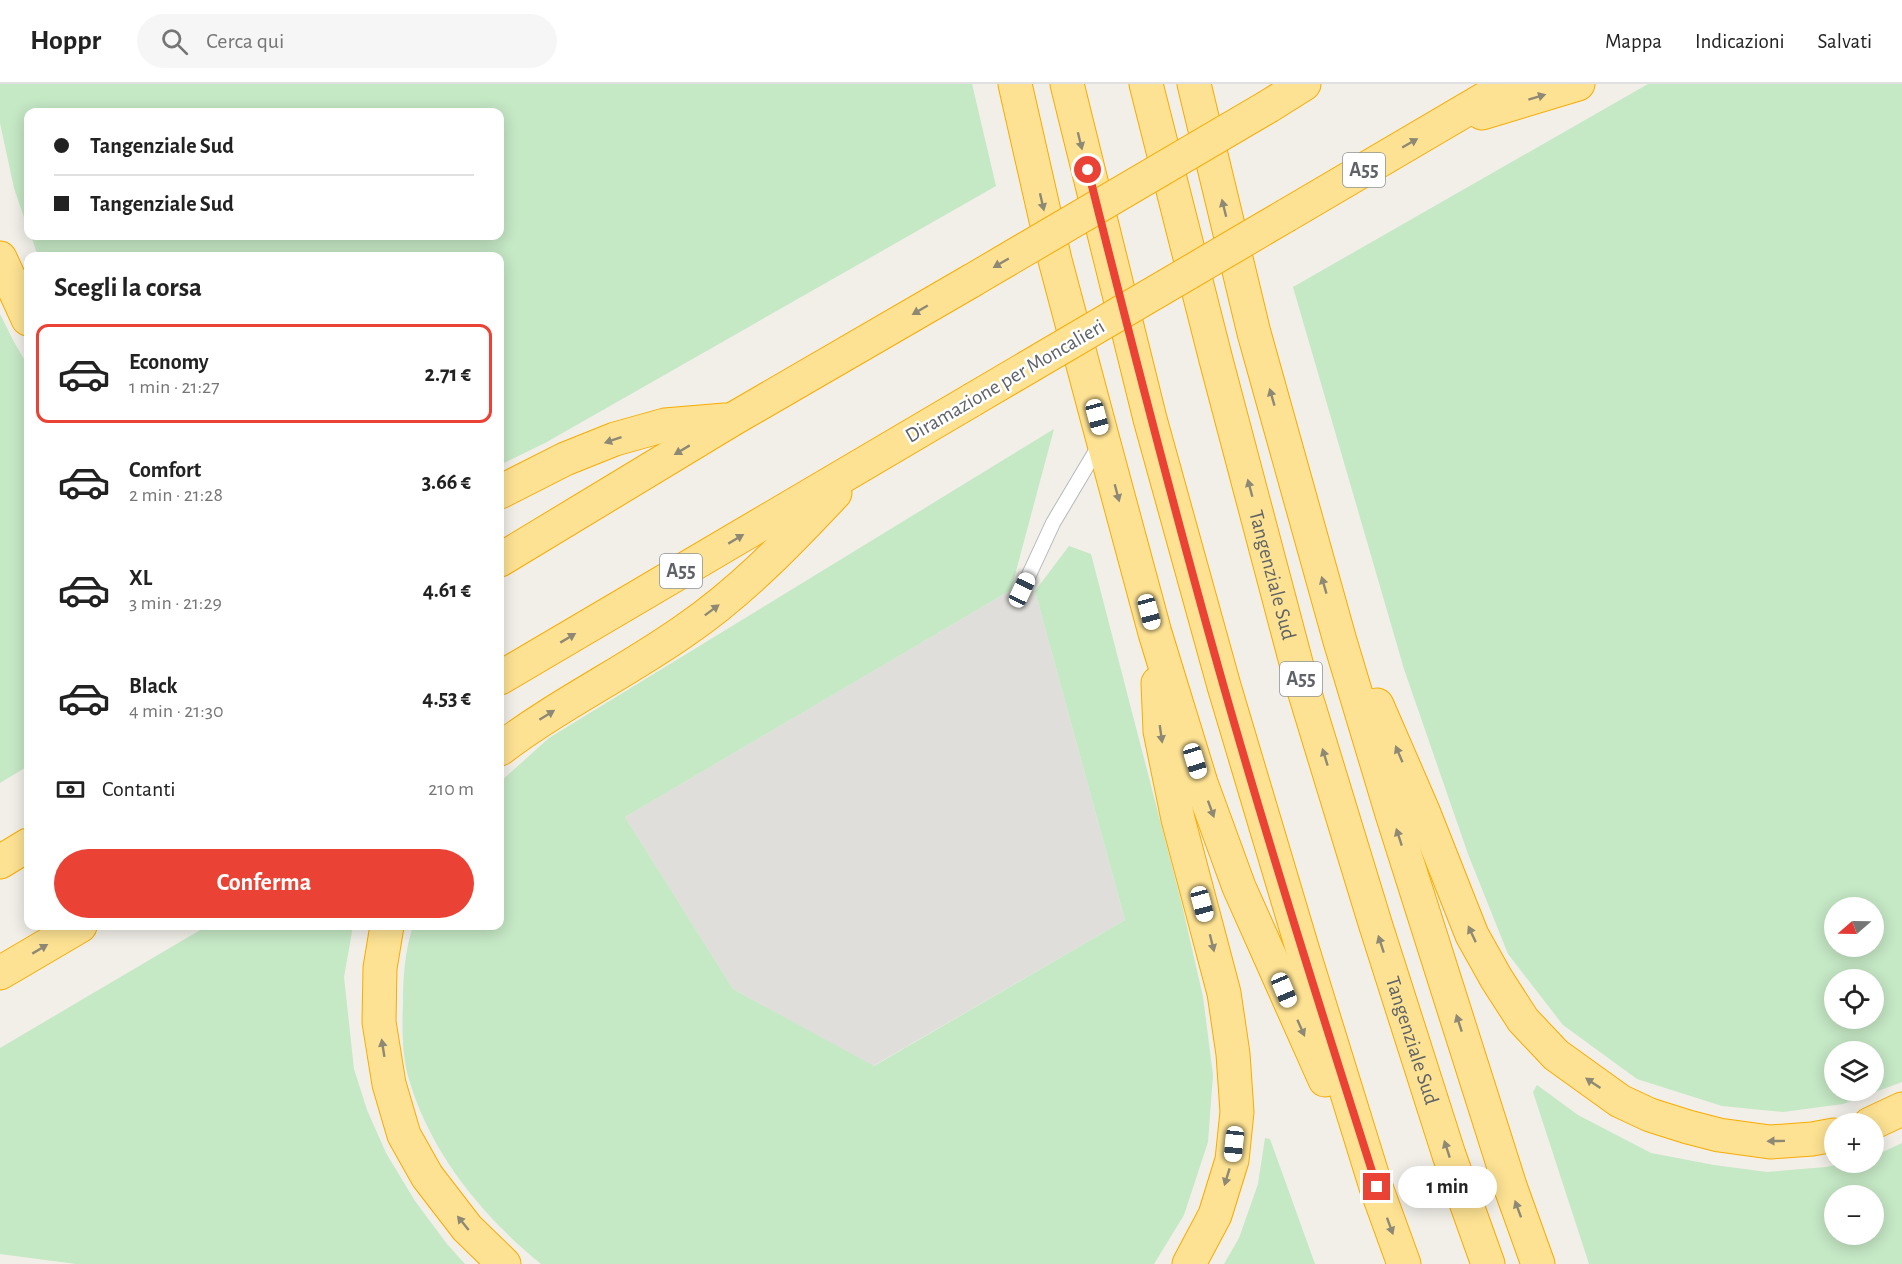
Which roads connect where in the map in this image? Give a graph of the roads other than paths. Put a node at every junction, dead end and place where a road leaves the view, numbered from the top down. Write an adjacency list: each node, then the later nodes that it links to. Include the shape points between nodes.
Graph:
1 (1015, 84): 12 (highway, one-way to 12, via 1055,260)
2 (1067, 84): 29 (highway, one-way to 29, via 1150,419 1221,675)
3 (1146, 84): 33 (highway, Tangenziale Sud / A55, one-way to 3, via 1392,978 1299,674)
4 (1194, 84): 18 (highway, A55, one-way to 4, via 1254,333)
5 (1304, 84): 11 (highway, one-way to 11, bridge)
6 (1510, 84): 8 (highway, Diramazione per Moncalieri / A55)
7 (1578, 84): 8 (highway, one-way to 7)
8 (1440, 125): 13 (highway, Diramazione per Moncalieri / A55, one-way to 8, bridge)
9 (0, 258): 10 (highway)
10 (24, 310)
11 (732, 419): 14 (highway, one-way to 14, via 665,425 615,439); 15 (highway, one-way to 15)
12 (1103, 440): 16 (lane, via 1053,523); 17 (highway, one-way to 17)
13 (862, 464): 19 (highway, Diramazione per Moncalieri / A55, one-way to 13); 20 (highway, one-way to 13, via 532,724 684,631 744,585)
14 (504, 490)
15 (504, 558)
16 (1022, 590)
17 (1155, 633): 29 (highway, one-way to 29, via 1201,783 1239,887 1302,1032); 31 (highway, one-way to 31, via 1160,731 1178,819 1224,993 1237,1112 1232,1160 1215,1215)
18 (1340, 641): 28 (highway, one-way to 18, via 1770,1142 1688,1127 1620,1101 1556,1055 1523,1020 1472,935 1382,713); 34 (highway, one-way to 18, via 1510,1186)
19 (504, 676)
20 (504, 746)
21 (24, 847): 22 (highway)
22 (0, 862)
23 (73, 930): 25 (highway, one-way to 23)
24 (386, 930): 30 (highway, one-way to 24, via 467,1228 427,1176 404,1135 389,1084 379,1022 380,968)
25 (0, 972)
26 (1902, 1110): 27 (highway)
27 (1884, 1118)
28 (1824, 1137)
29 (1377, 1187): 32 (highway, one-way to 32)
30 (504, 1264)
31 (1189, 1264)
32 (1404, 1264)
33 (1488, 1264)
34 (1538, 1264)

